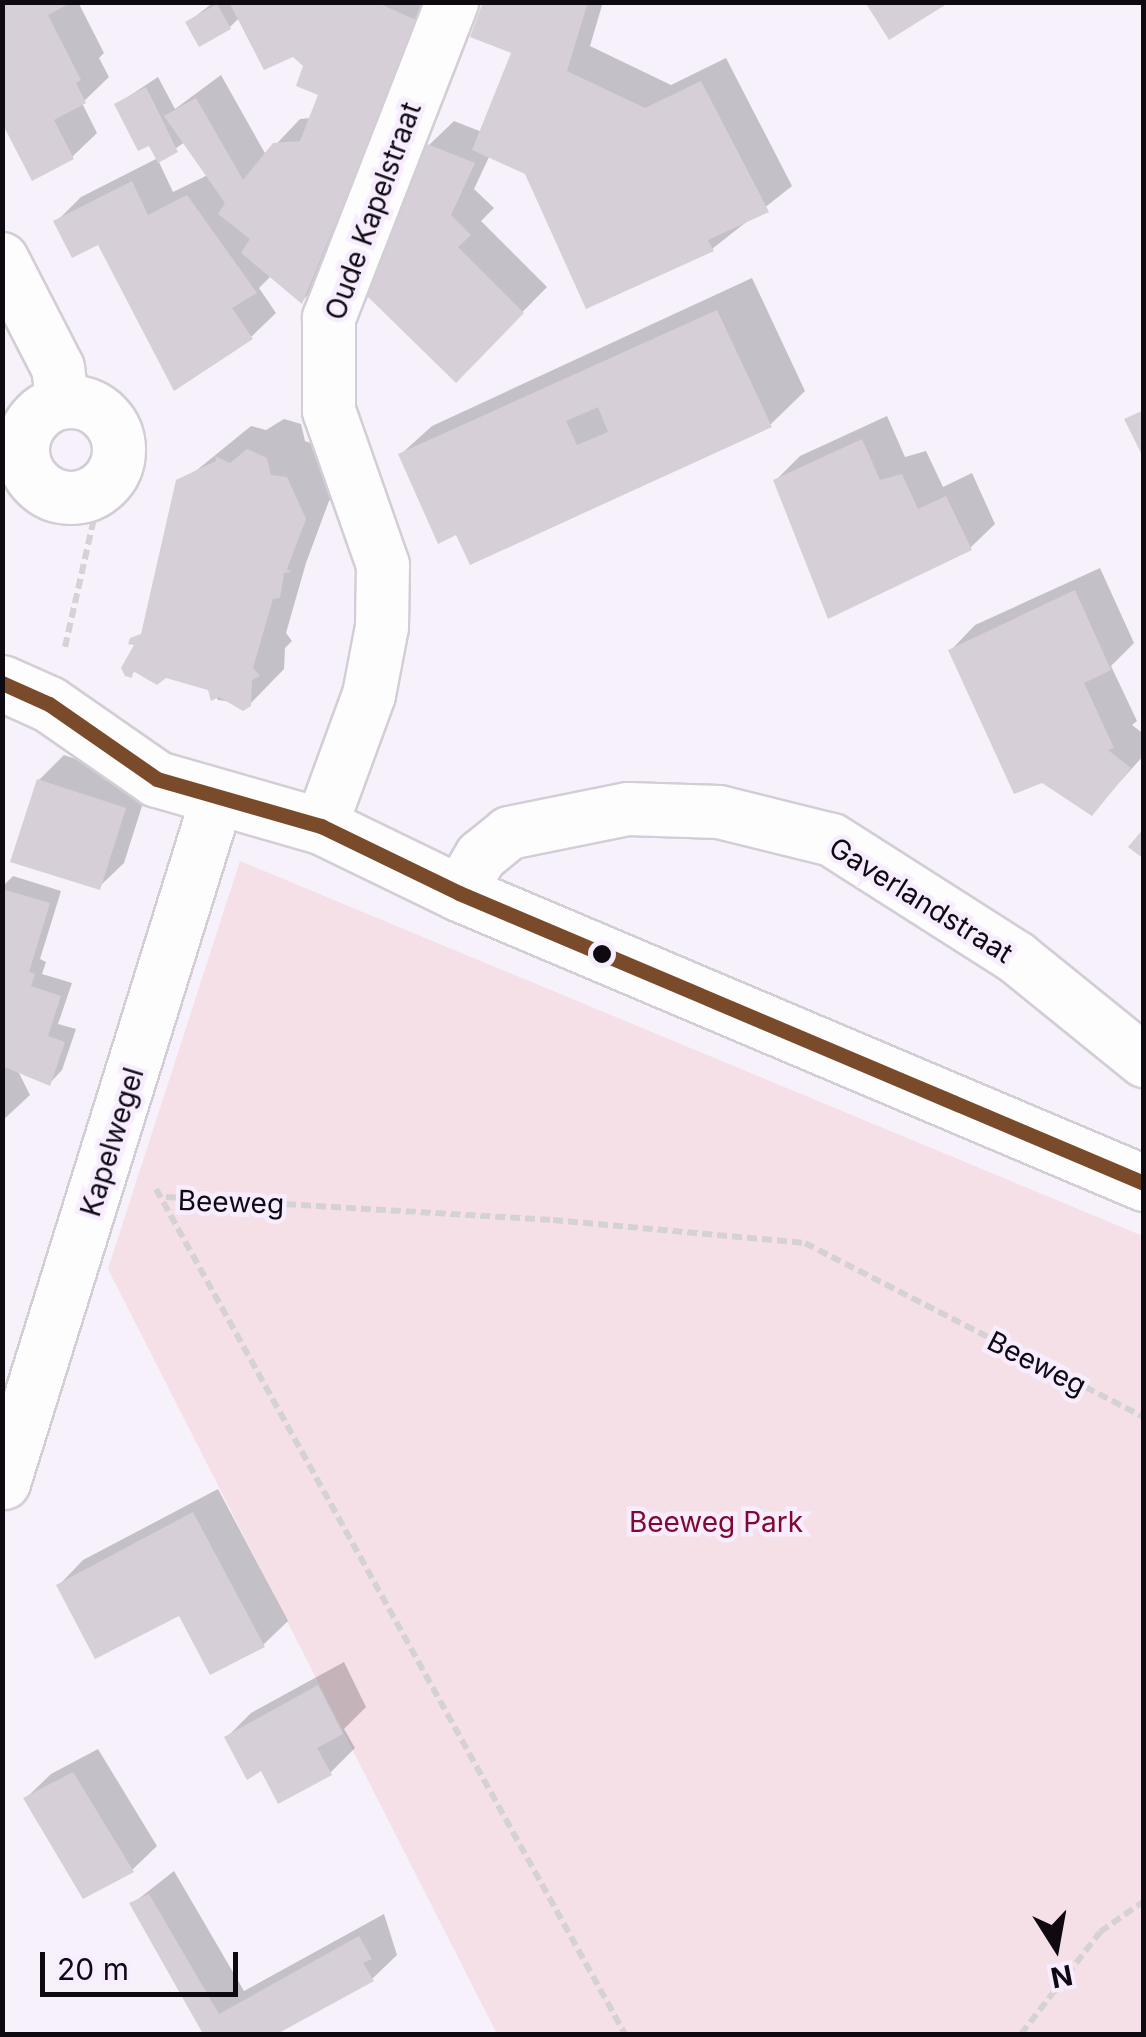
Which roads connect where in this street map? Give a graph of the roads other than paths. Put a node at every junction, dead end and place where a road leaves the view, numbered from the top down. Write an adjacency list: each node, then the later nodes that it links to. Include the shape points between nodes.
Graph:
1 (452, 2): 6 (street, Oude Kapelstraat, via 330,318 330,411 383,564 382,627 369,695)
2 (2, 260): 3 (street, via 58,368)
3 (63, 402): 3 (street, via 30,425 22,446 26,469 40,489 71,500 100,492 120,458 112,421 83,402)
4 (26, 693): 5 (street, via 157,779)
5 (217, 800): 6 (street); 10 (street, Kapelwegel)
6 (320, 826): 7 (street)
7 (459, 893): 8 (street, Gaverlandstraat, via 481,856 508,833 628,808 719,812 832,840 1017,958); 9 (street)
8 (1144, 1061)
9 (1144, 1183)
10 (4, 1483)

